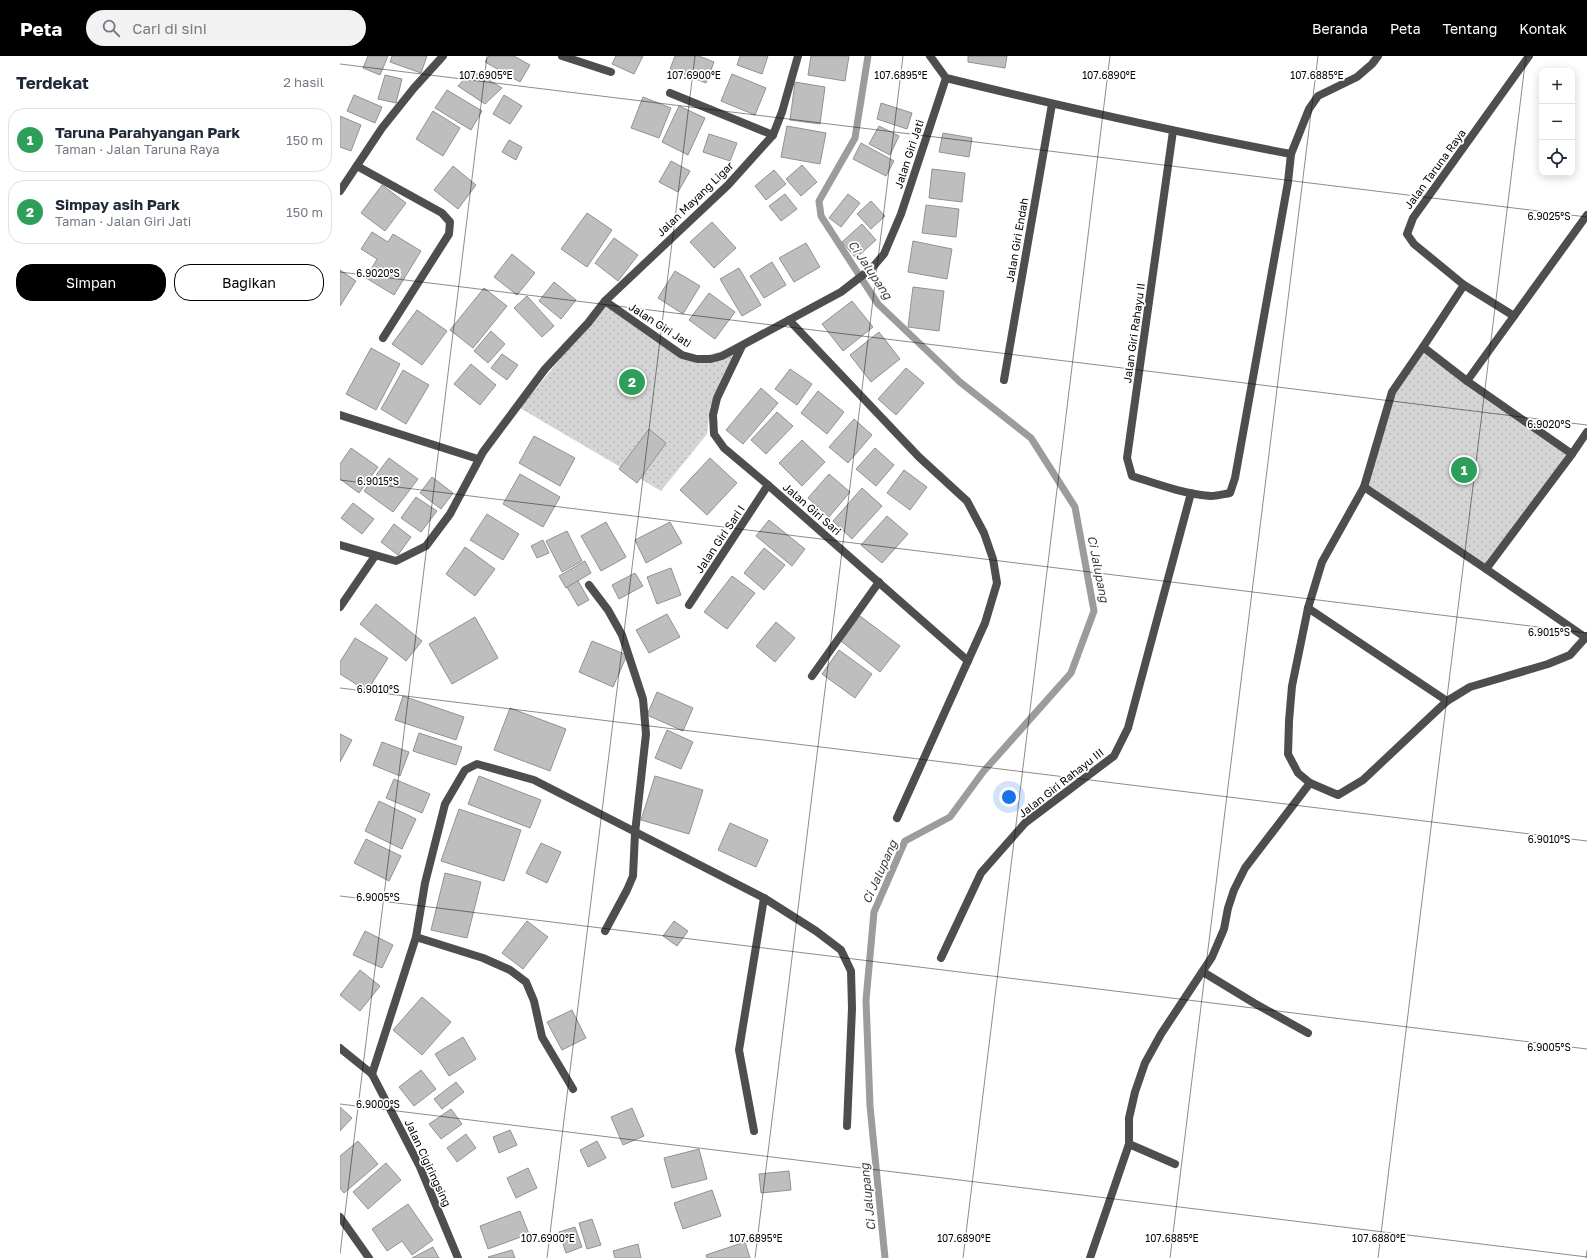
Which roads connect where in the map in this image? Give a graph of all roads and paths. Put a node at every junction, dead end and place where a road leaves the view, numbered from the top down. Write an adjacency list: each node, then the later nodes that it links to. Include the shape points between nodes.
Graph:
1 (444, 56): 14 (street, via 387,122)
2 (562, 56): 7 (street)
3 (798, 56): 12 (street, Jalan Mayang Ligar)
4 (930, 56): 8 (street)
5 (1378, 56): 13 (street, via 1357,77 1318,96 1309,109)
6 (1529, 56): 18 (street, Jalan Taruna Raya, via 1409,226 1407,234 1414,244)
7 (612, 72)
8 (946, 78): 10 (street); 21 (street, Jalan Giri Jati, via 901,214 884,254 872,268 841,292)
9 (670, 93): 12 (street)
10 (1052, 104): 11 (street); 25 (street, Jalan Giri Endah)
11 (1173, 131): 13 (street); 33 (street, Jalan Giri Rahayu II, via 1127,458 1132,476)
12 (773, 135): 19 (street, Jalan Mayang Ligar, via 728,185)
13 (1291, 154): 33 (street, via 1236,478 1230,493 1212,496)
14 (357, 166): 15 (street); 22 (street, via 442,213 450,222 449,234)
15 (343, 180): 16 (street)
16 (340, 190)
17 (1587, 215): 20 (street)
18 (1464, 285): 20 (street, Jalan Taruna Raya); 24 (street)
19 (605, 301): 23 (street, Jalan Giri Jati, via 682,355 711,359); 30 (street, via 588,323 545,368)
20 (1514, 316): 26 (street)
21 (789, 320): 23 (street, Jalan Giri Jati); 43 (street, via 919,457 967,500 984,533 993,559 997,583 985,623)
22 (383, 338)
23 (742, 346): 31 (street, Jalan Giri Sari, via 717,398 713,415 714,434 724,448)
24 (1423, 348): 26 (street); 32 (street, via 1392,392)
25 (1004, 380)
26 (1467, 381): 29 (street)
27 (340, 415): 30 (street)
28 (1587, 432): 29 (street)
29 (1572, 454): 36 (street)
30 (478, 459): 35 (street, via 450,514 426,546 396,560)
31 (768, 485): 37 (street, Jalan Giri Sari); 39 (street, Jalan Giri Sari I)
32 (1364, 487): 36 (street); 41 (street, via 1322,562)
33 (1191, 493): 52 (street, Jalan Giri Rahayu III, via 1128,728 1114,756 1025,823 981,873)
34 (340, 545): 35 (street)
35 (375, 556): 40 (street)
36 (1486, 569): 42 (street)
37 (879, 582): 43 (street, Jalan Giri Sari); 44 (street)
38 (589, 585): 48 (street, via 608,610 622,635 643,699 646,734)
39 (689, 605)
40 (340, 607)
41 (1308, 608): 45 (street); 46 (street, via 1292,686 1288,754 1298,773)
42 (1586, 637): 45 (street, via 1570,655 1470,687)
43 (968, 661): 47 (street)
44 (812, 676)
45 (1448, 701): 46 (street, via 1357,784 1338,795)
46 (1310, 783): 53 (street, via 1245,868 1234,890 1224,929)
47 (897, 818)
48 (635, 833): 49 (street); 50 (street, via 633,876); 51 (street, via 534,780 477,764 465,770 445,804 425,883)
49 (764, 898): 58 (street, via 841,950 850,971 852,1008); 59 (street, via 739,1050)
50 (605, 931)
51 (416, 937): 56 (street); 57 (street, via 483,958 510,970 526,982 534,1001 542,1037)
52 (940, 958)
53 (1203, 972): 54 (street); 60 (street, via 1161,1034 1145,1063 1129,1118)
54 (1308, 1033)
55 (340, 1048): 56 (street, Jalan Cigiringsing)
56 (372, 1074): 64 (street, Jalan Cigiringsing, via 420,1167)
57 (573, 1089)
58 (847, 1126)
59 (754, 1131)
60 (1129, 1144): 61 (street); 65 (street)
61 (1175, 1164)
62 (340, 1218): 63 (street)
63 (369, 1258)
64 (458, 1258)
65 (1090, 1258)

